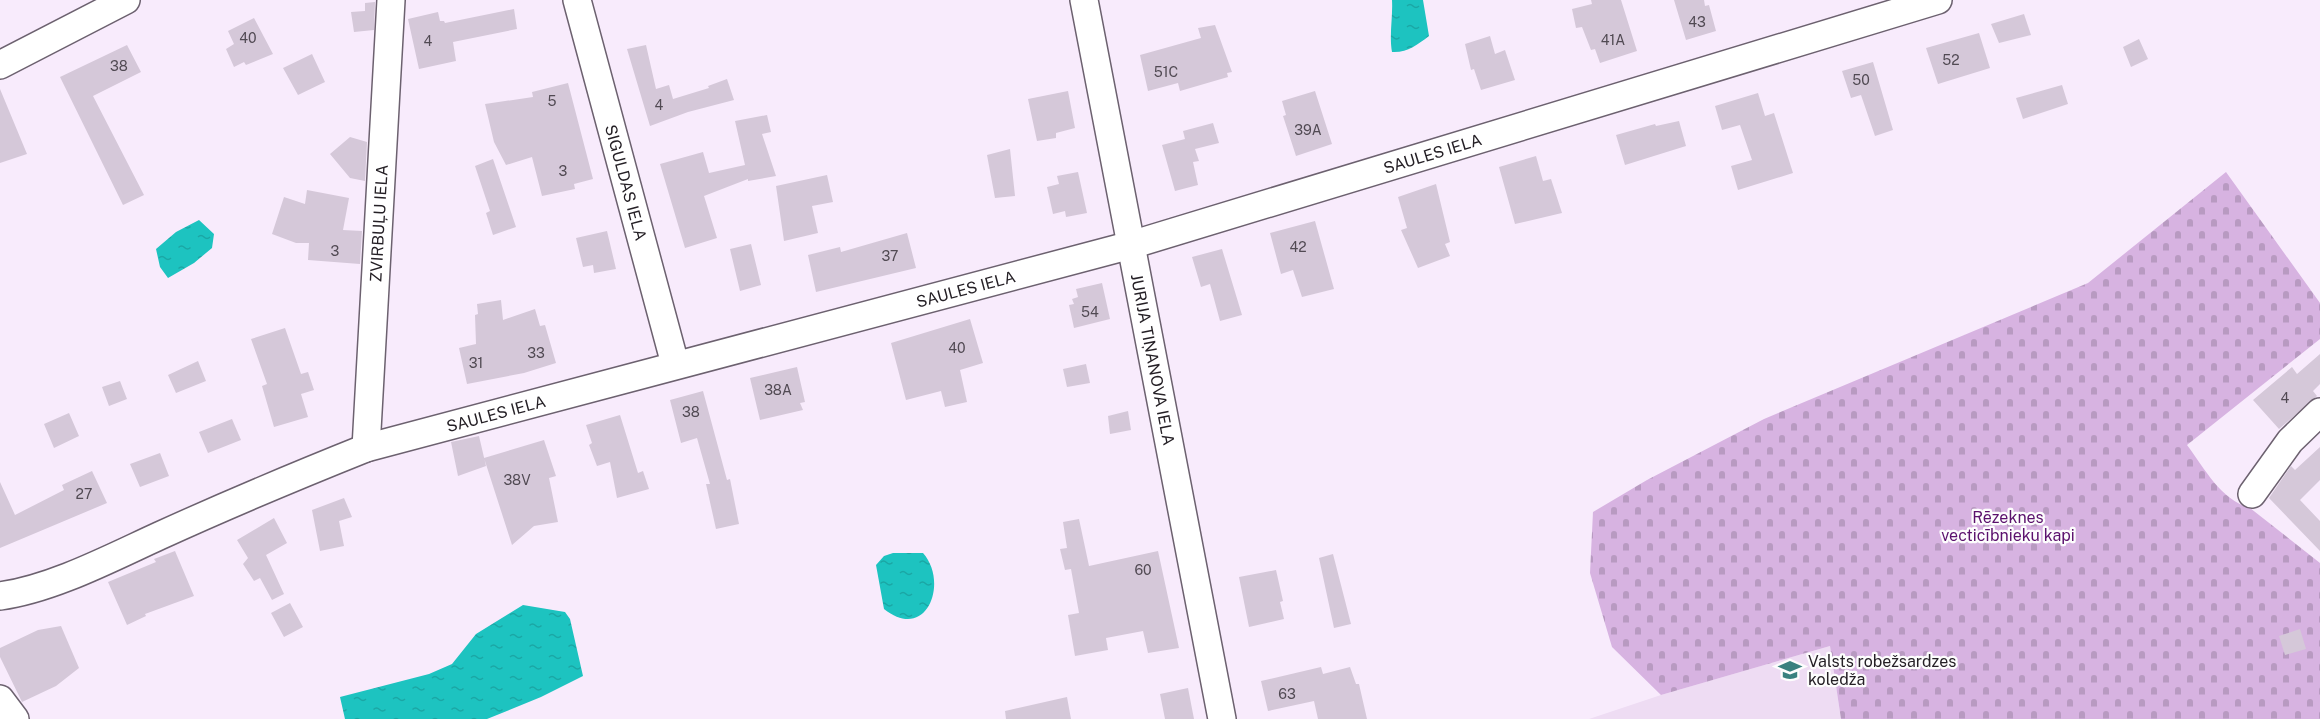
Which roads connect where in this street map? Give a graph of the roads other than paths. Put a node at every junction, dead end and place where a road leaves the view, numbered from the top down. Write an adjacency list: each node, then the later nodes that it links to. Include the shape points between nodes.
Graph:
1 (126, 0): 6 (street)
2 (391, 0): 10 (street, ZVIRBUĻU IELA)
3 (577, 0): 8 (street, SIGULDAS IELA)
4 (1084, 0): 7 (street, JURIJA TIŅANOVA IELA)
5 (1938, 0): 7 (street, SAULES IELA)
6 (0, 65)
7 (1131, 245): 8 (street, SAULES IELA); 15 (street, JURIJA TIŅANOVA IELA)
8 (675, 364): 10 (street, SAULES IELA)
9 (2320, 412): 11 (street, via 2290,441)
10 (366, 448): 12 (street, SAULES IELA, via 98,564 21,593)
11 (2252, 494)
12 (0, 596)
13 (0, 699): 14 (street)
14 (15, 719)
15 (1222, 719)

